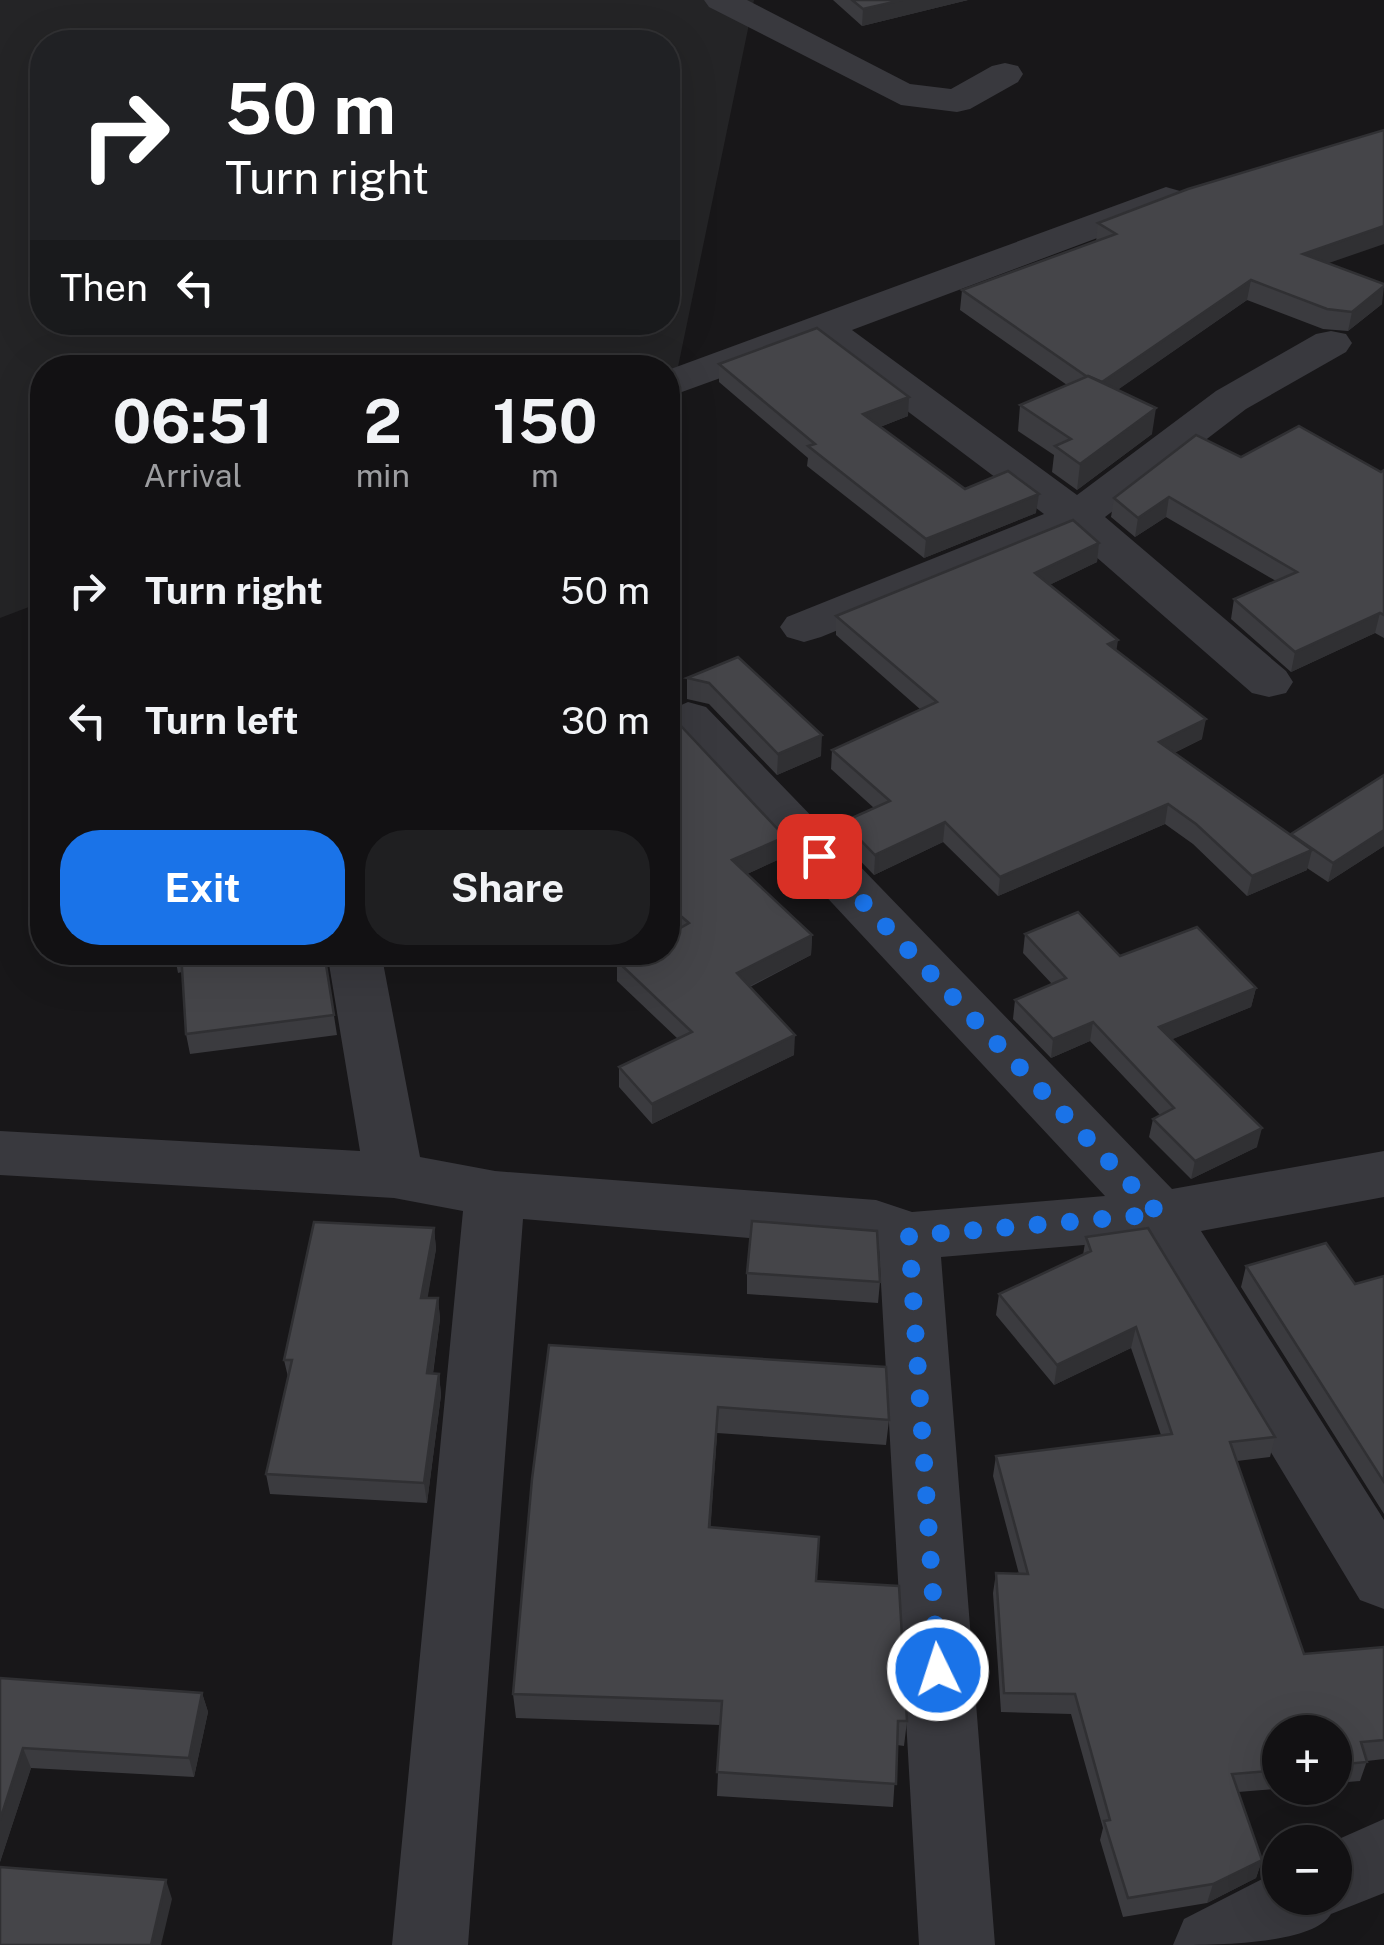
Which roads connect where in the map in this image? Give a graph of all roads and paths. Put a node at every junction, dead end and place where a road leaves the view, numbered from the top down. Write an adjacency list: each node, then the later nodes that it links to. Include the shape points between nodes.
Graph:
1 (721, 0): 2 (street, via 901,94 956,101)
2 (1005, 74)
3 (1206, 186): 4 (street)
4 (825, 329): 6 (street); 7 (street)
5 (1331, 343): 7 (street, via 1231,400)
6 (680, 380)
7 (1078, 517): 8 (street); 9 (street)
8 (804, 628)
9 (1269, 682)
10 (688, 718): 16 (street)
11 (356, 965): 14 (street)
12 (0, 1153): 14 (street)
13 (1384, 1174): 16 (street)
14 (394, 1175): 15 (street)
15 (495, 1194): 17 (street, via 876,1223); 22 (street)
16 (1159, 1214): 17 (street); 18 (street)
17 (909, 1236): 23 (street)
18 (1384, 1579)
19 (1384, 1854): 20 (street)
20 (1352, 1871)
21 (1268, 1915): 24 (street)
22 (430, 1945)
23 (957, 1945)
24 (1210, 1945)

